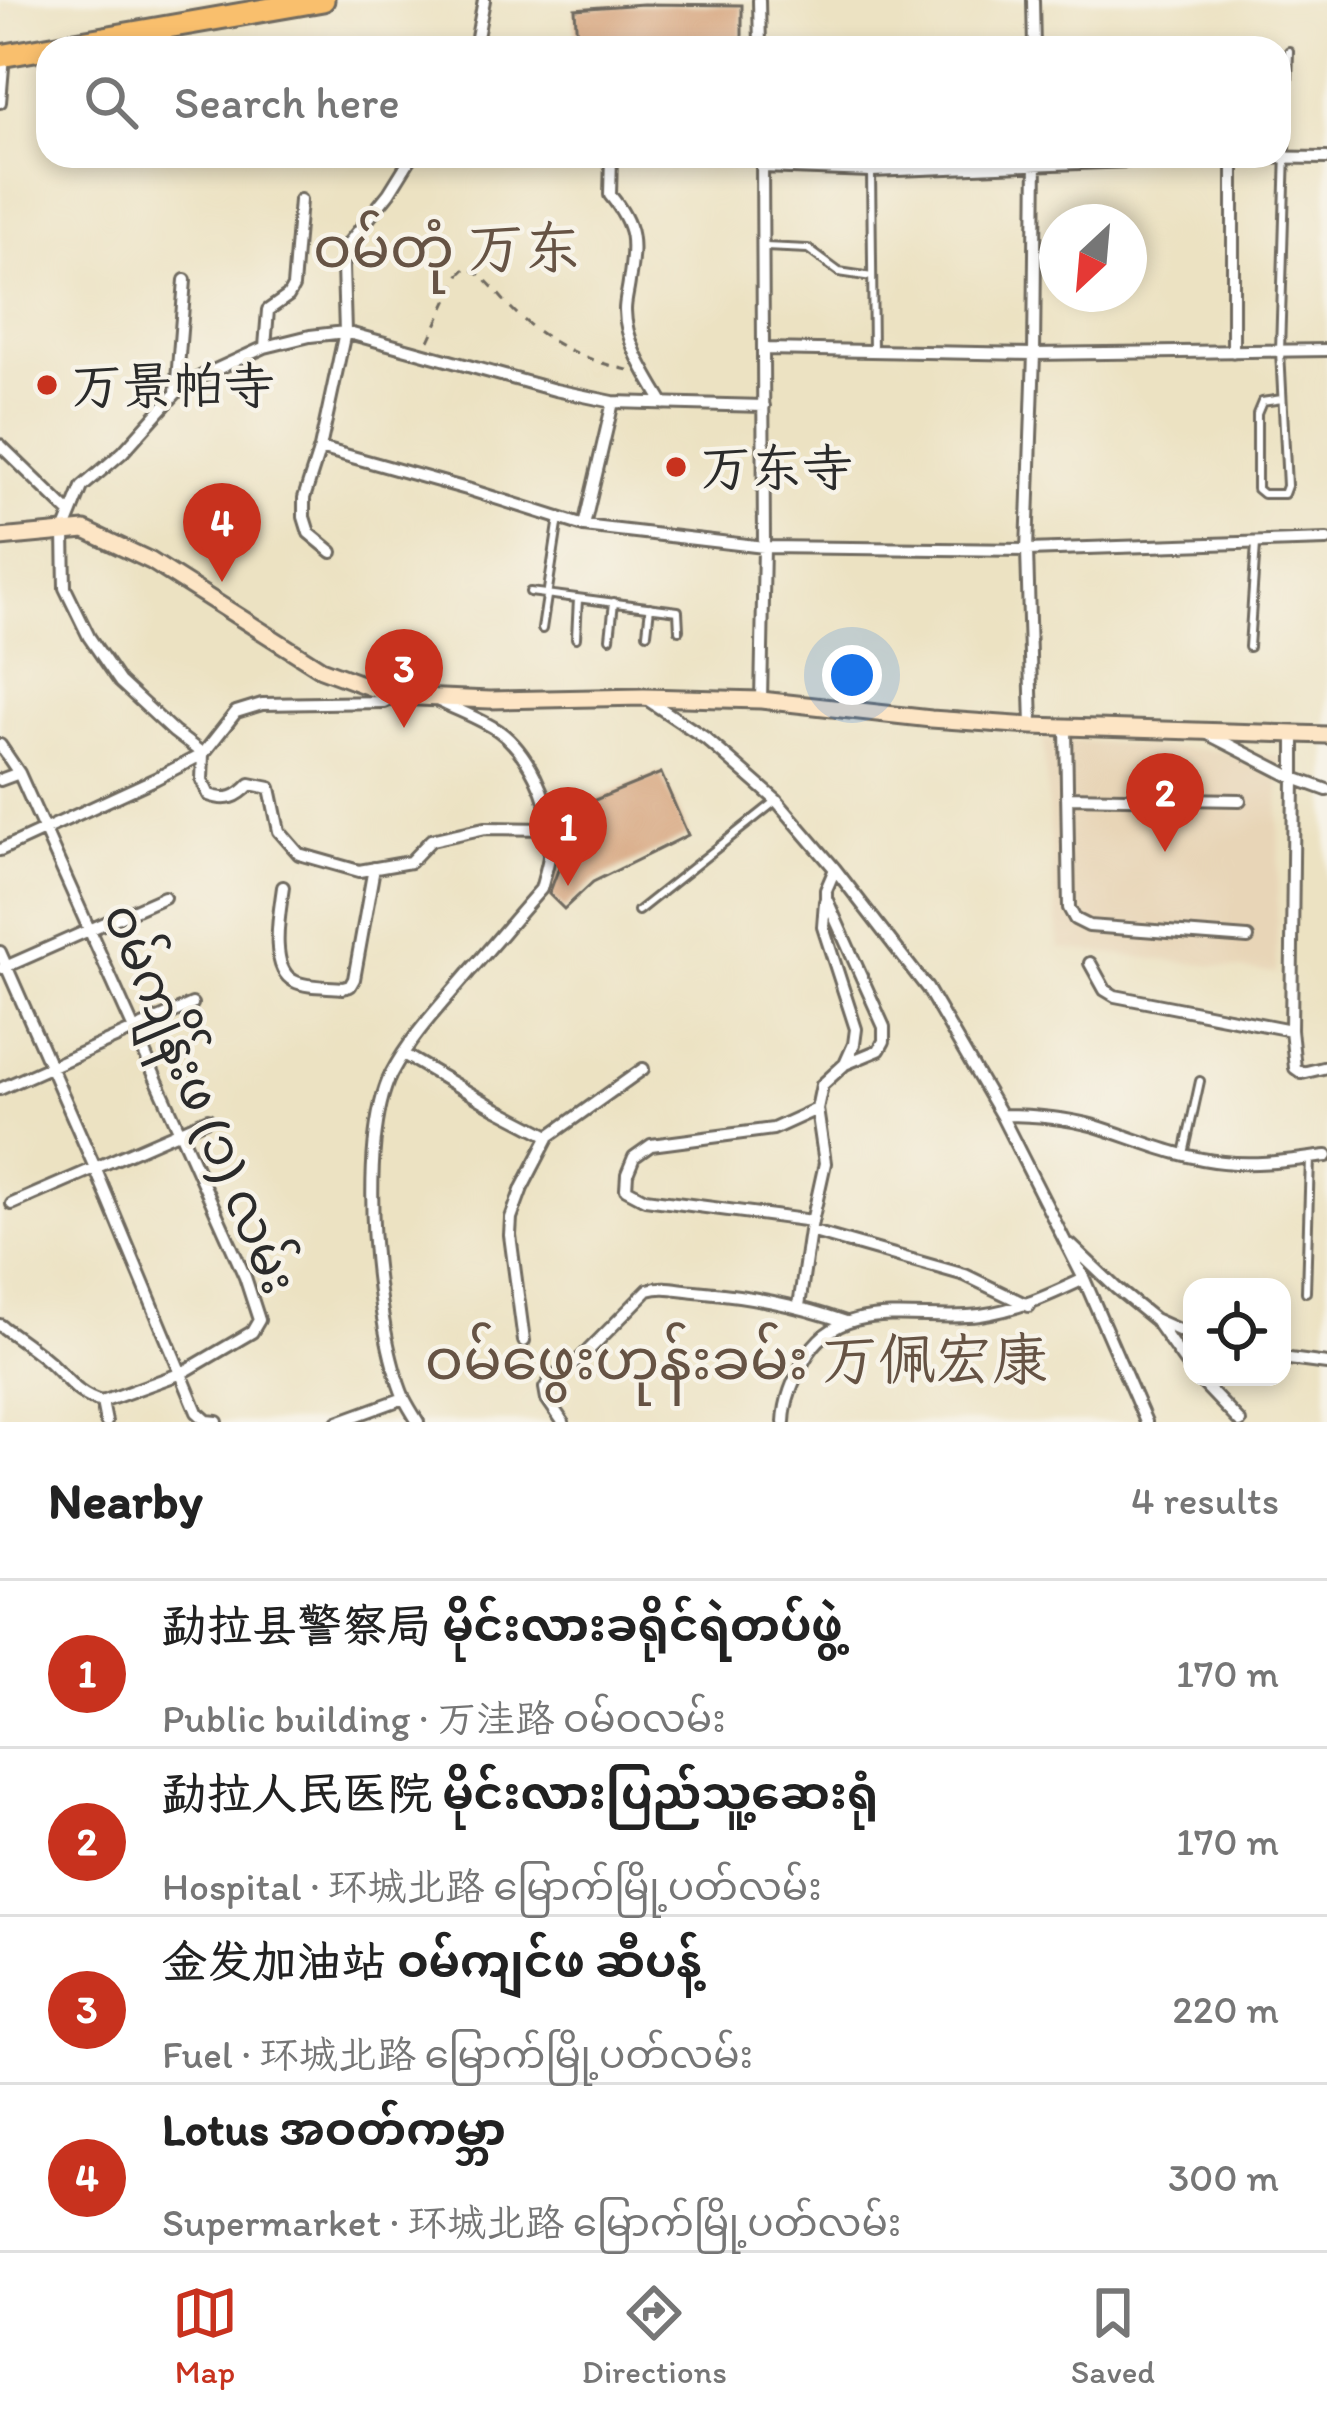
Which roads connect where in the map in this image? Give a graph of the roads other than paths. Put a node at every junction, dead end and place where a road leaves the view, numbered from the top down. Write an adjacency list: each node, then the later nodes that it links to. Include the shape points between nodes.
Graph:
1 (323, 0): 5 (highway)
2 (484, 0): 6 (street)
3 (759, 0): 7 (street)
4 (1033, 0): 8 (street)
5 (117, 36)
6 (477, 36)
7 (760, 36)
8 (1034, 36)
9 (36, 50): 10 (highway)
10 (2, 56): 11 (street)
11 (0, 102)
12 (1291, 158): 13 (street)
13 (1327, 158)
14 (405, 168): 27 (street, via 348,244)
15 (611, 168): 38 (street, via 610,195 628,215 633,246 630,337)
16 (762, 168): 24 (street)
17 (839, 168): 22 (street)
18 (913, 168): 22 (street)
19 (1036, 168): 34 (street)
20 (1233, 168): 33 (street)
21 (1286, 168): 32 (lane)
22 (872, 171): 25 (lane)
23 (300, 200): 28 (street, via 293,287 268,310)
24 (763, 247): 25 (lane, via 808,249 838,272); 29 (street)
25 (872, 277): 31 (lane)
26 (185, 280): 35 (street)
27 (345, 332): 28 (street); 37 (street); 41 (street)
28 (265, 347): 35 (street)
29 (764, 349): 31 (street); 39 (street)
30 (1327, 350): 32 (street)
31 (873, 351): 34 (street)
32 (1280, 351): 33 (street); 36 (lane)
33 (1233, 352): 34 (street)
34 (1034, 354): 50 (street)
35 (176, 393): 42 (street, via 82,487)
36 (1282, 399): 36 (lane, via 1286,490 1263,494 1257,414 1262,402)
37 (613, 402): 38 (street); 44 (street)
38 (664, 404): 39 (street)
39 (764, 406): 49 (street)
40 (0, 445): 42 (street)
41 (320, 448): 43 (street); 51 (street, via 304,517 308,533)
42 (71, 514): 45 (street)
43 (560, 518): 44 (street); 53 (lane)
44 (584, 526): 49 (street)
45 (64, 532): 46 (street); 63 (street, via 85,530 152,561 322,669); 73 (street, via 65,588 89,637 119,682)
46 (0, 538)
47 (1327, 540): 48 (street)
48 (1256, 541): 50 (street); 62 (lane)
49 (764, 547): 50 (street); 66 (street)
50 (1028, 550): 67 (street)
51 (332, 552)
52 (530, 592): 53 (lane)
53 (547, 594): 54 (lane); 57 (lane)
54 (578, 598): 55 (lane); 60 (lane)
55 (614, 602): 56 (lane); 61 (lane)
56 (650, 607): 58 (lane, via 678,611); 59 (lane)
57 (542, 629)
58 (679, 630)
59 (647, 633)
60 (576, 638)
61 (610, 638)
62 (1249, 647)
63 (394, 696): 65 (street); 73 (street, via 262,704 236,712)
64 (644, 697): 65 (street); 66 (street); 79 (street)
65 (430, 698): 82 (street, via 513,743 538,784)
66 (761, 700): 67 (street)
67 (1032, 726): 68 (street)
68 (1066, 727): 69 (street); 78 (street)
69 (1201, 731): 70 (street); 75 (street)
70 (1294, 734): 71 (street); 75 (street)
71 (1327, 735)
72 (0, 746): 74 (street, ဝမ်ကျိန်းဖ (၁) လမ်း)
73 (203, 754): 81 (street); 84 (street, via 209,795 222,800 250,784 270,788 279,832 299,854)
74 (19, 773): 76 (street); 81 (street, ဝမ်ကျိန်းဖ (၁) လမ်း)
75 (1294, 778): 77 (street); 97 (street)
76 (0, 780)
77 (1327, 790)
78 (1067, 797): 80 (street); 91 (street, via 1075,919)
79 (776, 800): 85 (street); 89 (lane)
80 (1240, 800)
81 (44, 830): 83 (street); 90 (street, ဝမ်ကျိန်းဖ (၁) လမ်း)
82 (551, 830): 84 (street, via 485,828 431,840 410,862); 98 (street, via 541,889)
83 (0, 850)
84 (374, 868): 86 (street, via 354,980 343,988 291,980 281,969)
85 (835, 869): 88 (street); 106 (street, via 927,988)
86 (284, 887)
87 (164, 897): 90 (street)
88 (826, 898): 99 (street, via 823,927 856,1029); 99 (street, via 884,1028 879,1049)
89 (638, 911)
90 (89, 930): 94 (street); 96 (street, ဝမ်ကျိန်းဖ (၁) လမ်း)
91 (1248, 938)
92 (0, 952): 94 (street)
93 (1090, 963): 97 (street, via 1115,996)
94 (3, 968): 100 (street)
95 (191, 1004): 96 (street)
96 (134, 1030): 100 (street); 108 (street, ဝမ်ကျိန်းဖ (၁) လမ်း)
97 (1291, 1030): 101 (street, via 1295,1068)
98 (403, 1054): 109 (street); 131 (street, via 383,1094 372,1154 380,1302)
99 (844, 1064): 105 (street, via 822,1084)
100 (51, 1067): 104 (street); 113 (street)
101 (1327, 1067)
102 (643, 1069): 109 (street)
103 (1200, 1081): 110 (lane)
104 (0, 1089)
105 (817, 1109): 115 (street, via 825,1163); 115 (street, via 772,1129 651,1145 634,1157 626,1189 645,1199)
106 (1001, 1115): 110 (street, via 1089,1124); 116 (street)
107 (208, 1119): 108 (street)
108 (180, 1132): 113 (street); 129 (street, ဝမ်ကျိန်းဖ (၁) လမ်း, via 259,1320 253,1332)
109 (549, 1136): 125 (street, via 511,1218)
110 (1184, 1155): 112 (street, via 1224,1162)
111 (1327, 1156): 112 (street)
112 (1310, 1158): 118 (lane)
113 (96, 1170): 114 (street); 129 (street)
114 (12, 1204)
115 (811, 1226): 119 (street); 120 (street, via 965,1275)
116 (1063, 1238): 117 (street); 121 (street)
117 (1084, 1279): 120 (street); 139 (street)
118 (1306, 1292)
119 (799, 1306): 122 (street); 137 (street, via 648,1290 545,1388)
120 (1029, 1306): 122 (street)
121 (1154, 1318): 124 (street); 126 (street)
122 (846, 1322): 138 (street, via 813,1342 789,1389)
123 (0, 1325): 132 (street, via 74,1389)
124 (1183, 1332)
125 (524, 1341)
126 (1183, 1359)
127 (1291, 1359): 128 (street)
128 (1327, 1364)
129 (182, 1373): 132 (street, ဝမ်ကျိန်းဖ (၁) လမ်း); 134 (street, via 197,1412)
130 (1205, 1386): 140 (street)
131 (404, 1398): 135 (street); 136 (street)
132 (102, 1402): 133 (street)
133 (106, 1422)
134 (217, 1422)
135 (338, 1422)
136 (418, 1422)
137 (563, 1422)
138 (784, 1422)
139 (1147, 1422)
140 (1240, 1422)

